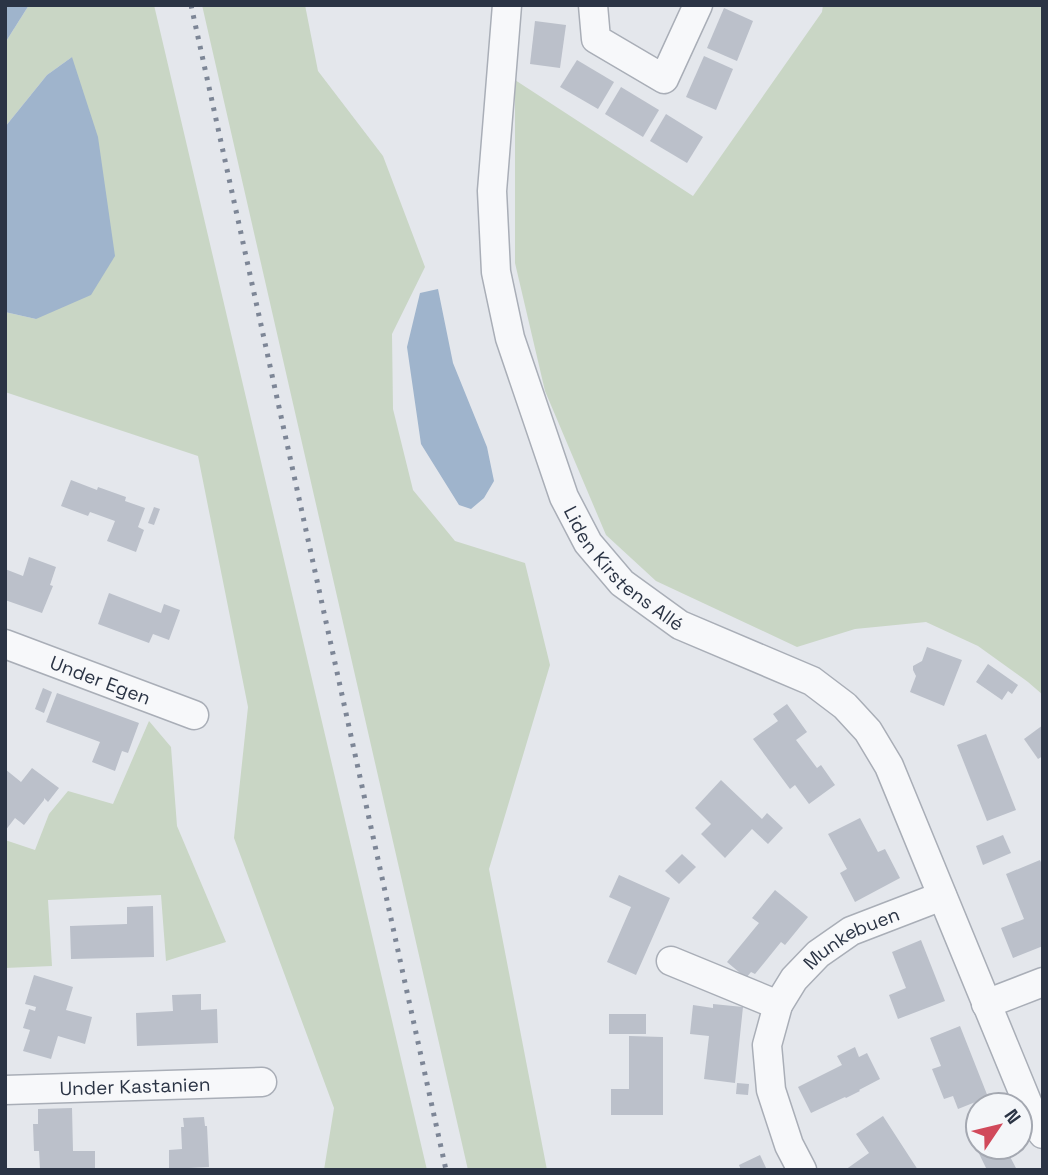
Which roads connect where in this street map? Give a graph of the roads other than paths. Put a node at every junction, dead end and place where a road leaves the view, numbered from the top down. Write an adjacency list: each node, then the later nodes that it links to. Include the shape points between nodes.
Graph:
1 (507, 5): 6 (street, Liden Kirstens Allé, via 492,191 496,272 510,338 565,497 588,542 622,583 680,625 812,681 845,706 868,731 889,766)
2 (698, 5): 3 (street, via 664,79 596,39)
3 (589, 6)
4 (5, 643): 5 (street, Under Egen)
5 (194, 715)
6 (942, 896): 9 (street, Liden Kirstens Allé); 10 (street, Munkebuen, via 851,931 818,954)
7 (671, 961): 10 (street)
8 (1043, 982): 9 (street)
9 (986, 1004): 13 (street, Liden Kirstens Allé)
10 (778, 1005): 14 (street, Munkebuen, via 767,1045 771,1090)
11 (262, 1082): 12 (street, Under Kastanien)
12 (5, 1090)
13 (1043, 1133)
14 (802, 1170)

